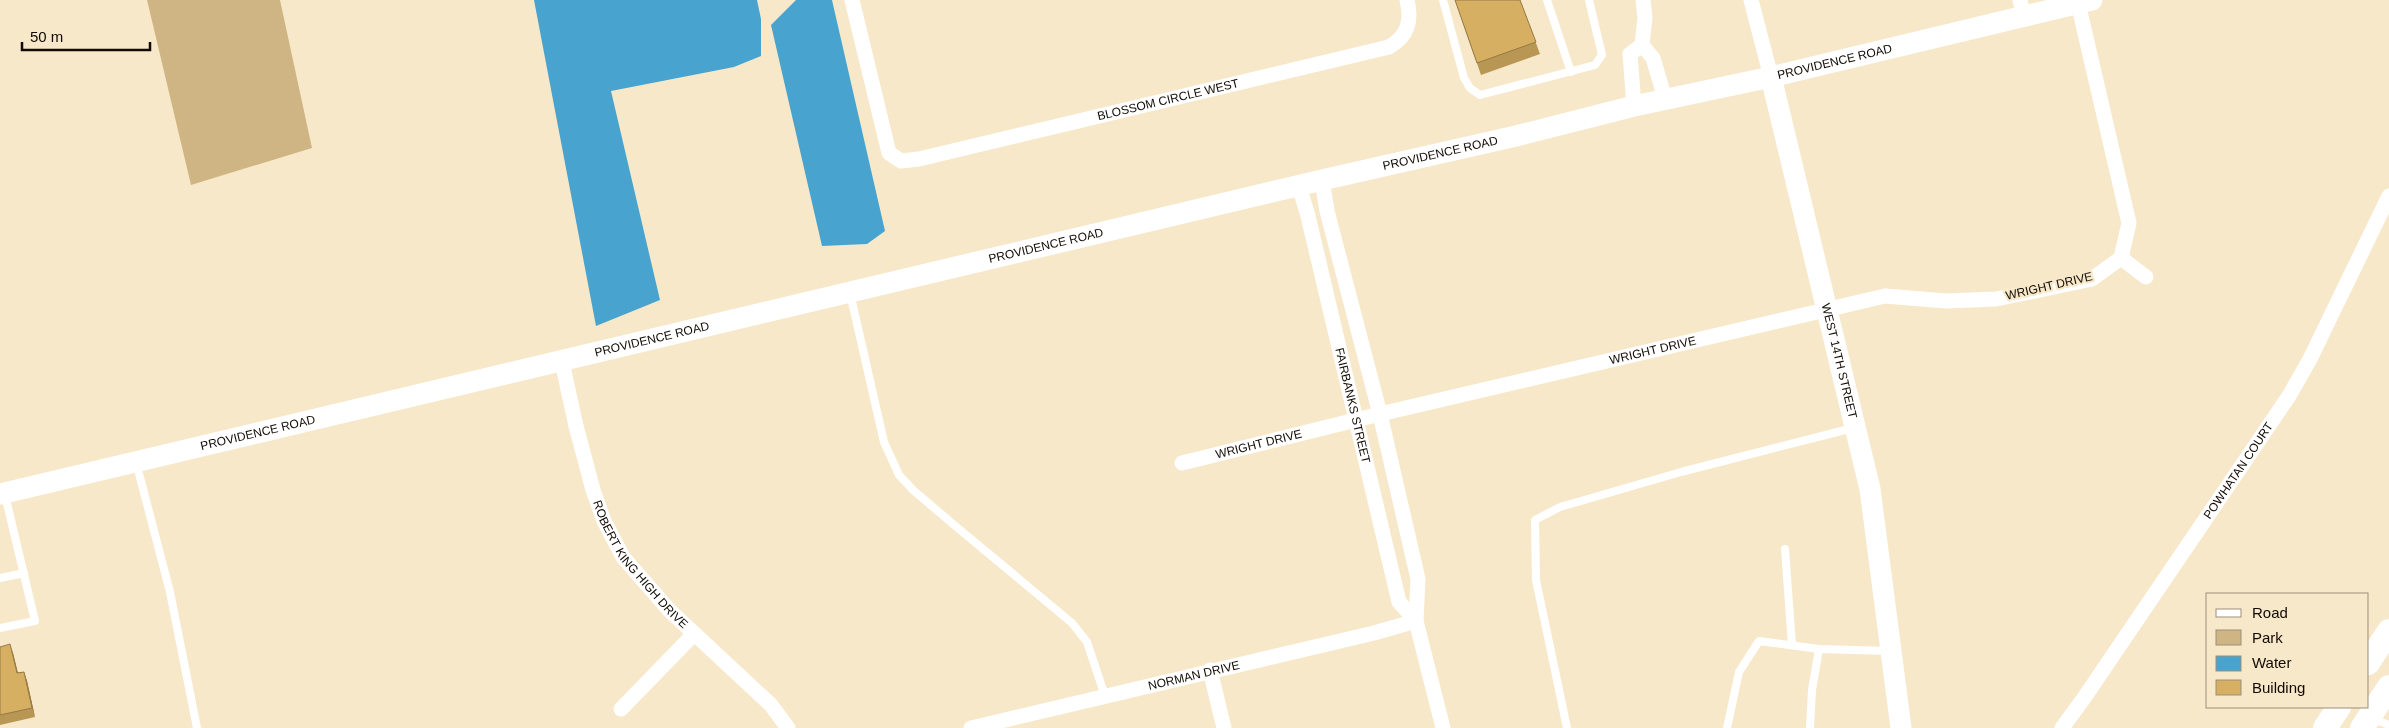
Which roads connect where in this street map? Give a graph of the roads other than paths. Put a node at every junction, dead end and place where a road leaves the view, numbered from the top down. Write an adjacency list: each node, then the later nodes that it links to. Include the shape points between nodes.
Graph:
1 (852, 0): 2 (street, BLOSSOM CIRCLE WEST, via 889,153 901,161 1388,47 1400,41 1408,27)
2 (1407, 0)
3 (1443, 0): 11 (lane, via 1464,78 1480,95)
4 (1547, 0): 11 (lane)
5 (1589, 0): 11 (lane, via 1602,55 1595,65)
6 (1643, 0): 10 (street)
7 (1751, 0): 12 (street, WEST 14TH STREET)
8 (2085, 2): 9 (street, PROVIDENCE ROAD); 18 (street, via 2128,223)
9 (2022, 8): 12 (street, PROVIDENCE ROAD)
10 (1642, 45): 13 (street, via 1653,58); 14 (street, via 1630,54)
11 (1571, 72)
12 (1771, 77): 13 (street, PROVIDENCE ROAD); 21 (street, WEST 14TH STREET)
13 (1665, 99): 14 (street, PROVIDENCE ROAD)
14 (1634, 106): 15 (street, PROVIDENCE ROAD)
15 (1322, 180): 16 (street, PROVIDENCE ROAD); 23 (street, FAIRBANKS STREET)
16 (1299, 186): 20 (street, PROVIDENCE ROAD); 24 (street, FAIRBANKS STREET)
17 (2389, 196): 55 (street, POWHATAN COURT, via 2289,396)
18 (2121, 258): 19 (street); 21 (street, WRIGHT DRIVE, via 2092,279 1996,299 1946,301 1885,296)
19 (2146, 277)
20 (850, 293): 22 (street, PROVIDENCE ROAD); 42 (lane, via 884,442 899,475 946,519 1072,622 1087,642)
21 (1827, 310): 23 (street, WRIGHT DRIVE); 25 (street, WEST 14TH STREET)
22 (562, 362): 26 (street, PROVIDENCE ROAD); 35 (street, ROBERT KING HIGH DRIVE, via 585,464 604,521 623,557)
23 (1380, 414): 24 (street, WRIGHT DRIVE); 32 (street, FAIRBANKS STREET, via 1418,579)
24 (1356, 420): 27 (street, WRIGHT DRIVE); 32 (street, FAIRBANKS STREET, via 1399,602)
25 (1855, 428): 38 (street, WEST 14TH STREET, via 1870,489); 51 (lane, via 1560,506 1535,520 1536,580)
26 (136, 462): 28 (street, PROVIDENCE ROAD); 46 (lane, via 170,592)
27 (1182, 463)
28 (2, 493): 30 (lane)
29 (1785, 549): 36 (lane)
30 (24, 573): 31 (lane); 33 (lane, via 35,621)
31 (0, 578)
32 (1416, 621): 40 (street, NORMAN DRIVE); 50 (street, FAIRBANKS STREET)
33 (0, 628)
34 (2389, 631): 39 (main road)
35 (693, 635): 44 (street); 47 (street, ROBERT KING HIGH DRIVE, via 733,668)
36 (1792, 646): 37 (lane); 52 (lane, via 1759,641 1739,672)
37 (1819, 649): 38 (lane); 53 (lane)
38 (1890, 651): 54 (street, WEST 14TH STREET)
39 (2369, 661)
40 (1210, 670): 42 (street, NORMAN DRIVE); 49 (street)
41 (2389, 687): 45 (main road)
42 (1105, 696): 48 (street, NORMAN DRIVE)
43 (2338, 708): 56 (main road)
44 (621, 709)
45 (2373, 723)
46 (197, 728)
47 (788, 728)
48 (971, 728)
49 (1224, 728)
50 (1443, 728)
51 (1567, 728)
52 (1727, 728)
53 (1810, 728)
54 (1901, 728)
55 (2062, 728)
56 (2325, 728)

